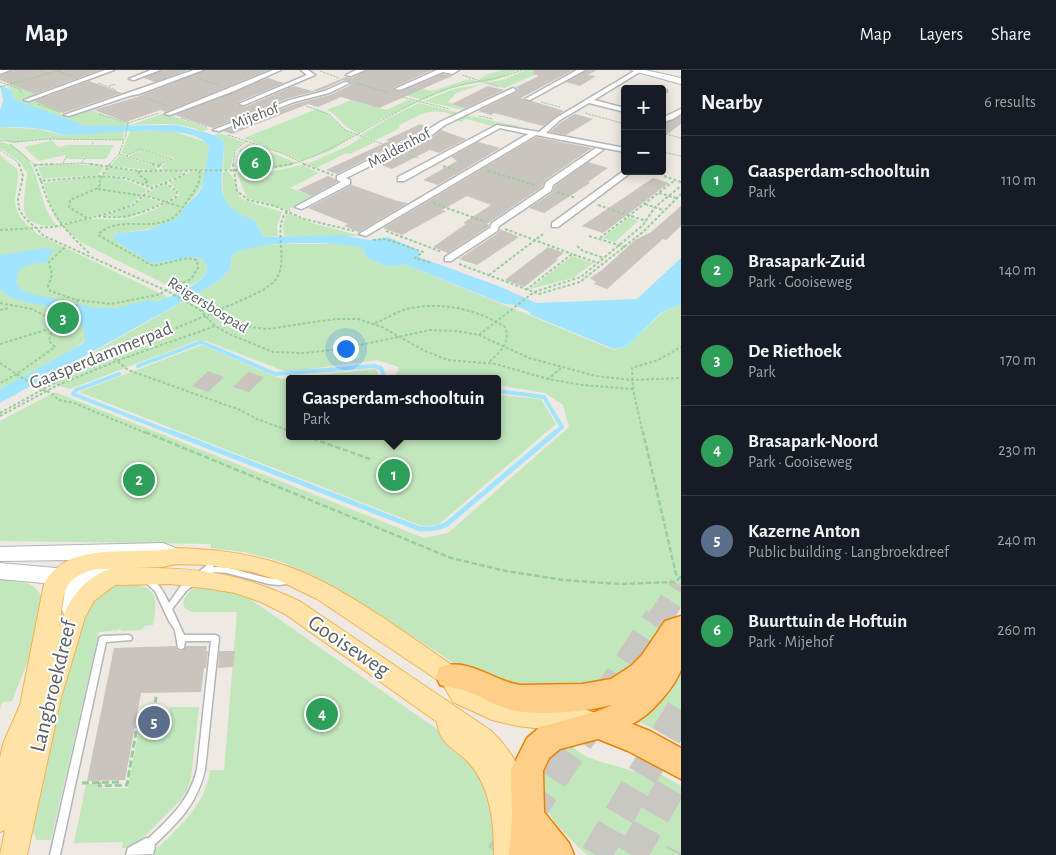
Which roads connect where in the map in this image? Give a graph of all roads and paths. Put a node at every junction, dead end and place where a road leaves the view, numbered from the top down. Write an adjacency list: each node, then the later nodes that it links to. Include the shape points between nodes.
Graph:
1 (7, 70): 16 (street)
2 (39, 70): 17 (path)
3 (61, 70): 17 (path)
4 (111, 70): 36 (street)
5 (157, 70): 21 (street)
6 (200, 70): 18 (street)
7 (278, 70): 32 (street, Mijehof)
8 (304, 70): 39 (street, Mijehof, via 312,74)
9 (362, 70): 19 (street)
10 (443, 70): 15 (street); 31 (street)
11 (522, 70): 24 (path)
12 (582, 70): 35 (street)
13 (638, 70): 22 (main road); 38 (street)
14 (653, 70): 20 (main road)
15 (454, 71): 24 (path)
16 (0, 72)
17 (49, 74): 28 (path)
18 (184, 75): 32 (path); 34 (street)
19 (349, 75)
20 (681, 76)
21 (132, 79)
22 (681, 80)
23 (0, 82): 28 (path)
24 (485, 82): 33 (path); 52 (path, via 445,90)
25 (98, 83): 30 (path)
26 (347, 83): 37 (street, Mijehof)
27 (116, 84): 30 (path)
28 (6, 85): 29 (path)
29 (0, 87)
30 (107, 87): 34 (path)
31 (398, 89)
32 (232, 90): 42 (street, Mijehof)
33 (513, 90): 62 (street, Maldenhof, via 451,119)
34 (129, 94): 40 (street); 42 (path)
35 (528, 99)
36 (27, 100)
37 (292, 101): 49 (street, Mijehof); 52 (path, Mijehof, via 325,111 345,130)
38 (589, 101): 41 (street); 50 (street)
39 (242, 104)
40 (86, 109): 45 (street); 56 (path, via 128,125)
41 (621, 109)
42 (178, 110): 44 (street, Mijehof)
43 (681, 111): 46 (street)
44 (168, 114)
45 (67, 115)
46 (666, 119)
47 (666, 121): 48 (street)
48 (677, 124)
49 (217, 130): 58 (path)
50 (539, 132): 60 (street, Maldenhof); 69 (street, Maldenhof, via 496,126); 75 (street)
51 (666, 134): 53 (path)
52 (357, 135): 62 (path, Mijehof); 68 (path)
53 (681, 138)
54 (49, 139): 57 (path); 59 (path); 70 (path, via 67,155)
55 (0, 140): 59 (path)
56 (124, 140): 57 (path); 65 (path)
57 (94, 141): 71 (path)
58 (246, 141): 68 (path); 76 (path, via 236,150)
59 (10, 144): 72 (path)
60 (621, 149)
61 (0, 150): 116 (path, Reigersbospad, via 18,162 23,176 19,209)
62 (397, 150): 69 (path, Mijehof); 85 (street, Maldenhof)
63 (598, 150): 94 (street, via 549,184)
64 (666, 153): 67 (path)
65 (119, 154): 66 (path); 73 (path)
66 (126, 156): 74 (path); 74 (path, via 140,149 172,159)
67 (681, 156)
68 (300, 162): 76 (path, via 272,170); 85 (path)
69 (432, 162): 81 (path, Mijehof); 86 (street, Maldenhof)
70 (63, 163): 71 (path); 72 (path)
71 (82, 163): 73 (path)
72 (35, 165): 88 (path)
73 (107, 166): 77 (path); 83 (path)
74 (158, 166): 78 (path)
75 (475, 167): 81 (street); 94 (path)
76 (233, 170): 80 (path); 108 (path, via 237,191 242,196)
77 (139, 171): 78 (path); 91 (path, via 139,175 148,180)
78 (161, 171): 79 (path)
79 (187, 171): 80 (path); 89 (path)
80 (199, 171): 104 (path, via 201,175 196,191)
81 (466, 174): 100 (street)
82 (624, 175): 101 (street)
83 (100, 176): 88 (path); 91 (path, via 125,178); 93 (path, via 101,183)
84 (664, 176): 87 (path)
85 (340, 178): 105 (street, Maldenhof, via 347,182)
86 (401, 179)
87 (674, 180): 90 (path); 95 (path)
88 (41, 181): 115 (path, via 50,210)
89 (166, 183): 92 (path); 102 (path, via 177,194)
90 (681, 184): 98 (path)
91 (142, 185): 92 (path)
92 (152, 188): 97 (path)
93 (96, 189): 97 (path); 111 (path, via 75,196 68,204)
94 (548, 190): 101 (path); 113 (street)
95 (659, 193): 98 (path); 103 (path)
96 (681, 194): 99 (path)
97 (143, 196): 102 (path); 110 (path, via 124,209)
98 (668, 196): 99 (path); 106 (path)
99 (676, 198): 107 (path)
100 (423, 201): 113 (path); 117 (street)
101 (587, 202): 109 (path); 114 (street)
102 (165, 203): 104 (path); 110 (path, via 127,219)
103 (645, 204): 106 (path); 109 (path)
104 (181, 207): 138 (path, via 174,218 166,222 120,225 104,229 98,235 153,266 188,258 197,260 198,268 191,280)
105 (299, 207): 108 (path)
106 (655, 207): 107 (path); 112 (path)
107 (663, 210): 128 (path)
108 (286, 212): 119 (path); 146 (path, via 280,225 282,264 278,277 248,297)
109 (628, 215): 112 (path); 122 (path)
110 (96, 216): 111 (path)
111 (87, 218): 115 (path)
112 (646, 221): 125 (path)
113 (494, 225): 124 (path); 133 (street, via 494,229)
114 (555, 225)
115 (60, 226): 116 (path); 131 (path)
116 (35, 227): 118 (path); 126 (path, Reigersbospad, via 44,236)
117 (376, 227): 119 (street); 133 (path)
118 (0, 230)
119 (363, 234)
120 (544, 234): 124 (path)
121 (589, 236): 122 (path)
122 (600, 238): 125 (path)
123 (372, 240): 135 (path, via 386,239 423,252 415,258)
124 (536, 240): 130 (path); 137 (path)
125 (620, 245): 128 (path); 134 (path)
126 (66, 246): 131 (path, Reigersbospad); 141 (path, via 49,262 52,275 48,286 50,291)
127 (577, 246): 129 (path)
128 (625, 247): 140 (path, via 584,280 539,294)
129 (583, 251): 132 (path); 134 (path)
130 (572, 254): 132 (path); 139 (path)
131 (91, 255): 138 (path, Reigersbospad)
132 (577, 256): 136 (path)
133 (450, 258): 137 (path)
134 (604, 258): 136 (path)
135 (431, 263)
136 (598, 263): 140 (path, via 577,279)
137 (489, 275): 139 (path)
138 (167, 290): 141 (path, via 111,304); 145 (path, Reigersbospad)
139 (526, 290): 140 (path)
140 (534, 292): 149 (path)
141 (77, 300): 148 (path, via 78,304)
142 (0, 303): 143 (path)
143 (10, 308): 144 (path); 148 (path, via 38,310)
144 (0, 310)
145 (200, 310): 146 (path); 147 (path, Reigersbospad)
146 (211, 312): 147 (path); 150 (path, via 240,325 266,329 335,319)
147 (204, 315): 151 (path, Reigersbospad); 158 (path)
148 (55, 321): 152 (path)
149 (497, 321): 150 (path, via 444,306 424,306 408,308); 154 (path); 156 (path, via 507,331)
150 (375, 323): 153 (path)
151 (214, 326): 153 (path, Reigersbospad, via 273,352 342,349); 159 (path, Gaasperdammerpad)
152 (52, 328): 155 (path); 163 (path, via 49,341 55,347)
153 (399, 335): 154 (path, Reigersbospad, via 430,330 457,330); 161 (path, via 424,352 449,361)
154 (479, 335): 156 (path, Reigersbospad)
155 (0, 344)
156 (505, 346): 161 (path); 162 (path, Reigersbospad)
157 (681, 347): 166 (path, via 658,360 632,368)
158 (110, 355): 159 (path); 169 (path)
159 (118, 360): 169 (path, Gaasperdammerpad); 171 (path, via 128,370)
160 (0, 362): 163 (path)
161 (489, 362): 165 (path)
162 (561, 368): 165 (path); 166 (path, Reigersbospad)
163 (17, 374): 167 (path); 169 (path)
164 (681, 378): 166 (path, Reigersbospad)
165 (548, 379): 168 (path)
166 (632, 380): 168 (path)
167 (0, 383)
168 (633, 389): 183 (path, via 676,574)
169 (44, 390): 170 (path); 183 (path, via 59,400 74,403 451,558 534,576 636,586 676,582)
170 (0, 414)
171 (286, 430)
172 (316, 440): 173 (path)
173 (370, 460)
174 (53, 552): 175 (main road); 176 (main road, via 163,550); 179 (main road, via 73,562)
175 (0, 554)
176 (176, 556): 177 (main road, Gooiseweg); 179 (main road, Gooiseweg, via 96,561)
177 (203, 569): 181 (main road, Gooiseweg); 185 (lane, via 182,589); 190 (main road, Gooiseweg, via 254,564 299,579); 192 (main road, Gooiseweg, via 293,608)
178 (0, 571): 180 (main road)
179 (71, 574): 180 (main road); 182 (main road); 184 (main road, via 55,584); 186 (main road, Langbroekdreef)
180 (29, 575): 184 (main road, Langbroekdreef, via 41,583)
181 (142, 576): 182 (main road, Gooiseweg); 185 (lane, via 158,589)
182 (111, 577): 186 (main road, via 86,595)
183 (681, 577)
184 (51, 599): 198 (main road, Langbroekdreef, via 39,676 32,705 16,744)
185 (168, 609): 200 (lane, via 180,628 181,642 215,638 201,770 192,798)
186 (74, 615): 201 (main road, Langbroekdreef, via 49,698)
187 (681, 627): 190 (highway, via 675,629 641,677 601,696 530,700 498,693 468,678)
188 (128, 638): 202 (lane, via 104,639)
189 (681, 645): 193 (highway, via 647,697 630,711)
190 (450, 676): 193 (main road, Gooiseweg, via 462,694 492,710 530,718 572,716)
191 (156, 697): 196 (path, via 152,725 137,726 127,785 99,786)
192 (449, 715): 199 (main road, Gooiseweg, via 481,738 503,761); 203 (main road, via 451,732 478,756 493,777 503,809)
193 (598, 725): 194 (highway, via 639,741); 199 (highway, via 551,737 538,748 527,770)
194 (681, 764)
195 (119, 780): 196 (path)
196 (100, 782): 197 (path)
197 (87, 783)
198 (0, 818)
199 (528, 818): 204 (highway); 205 (highway)
200 (140, 851)
201 (13, 855)
202 (55, 855)
203 (508, 855)
204 (526, 855)
205 (558, 855)

